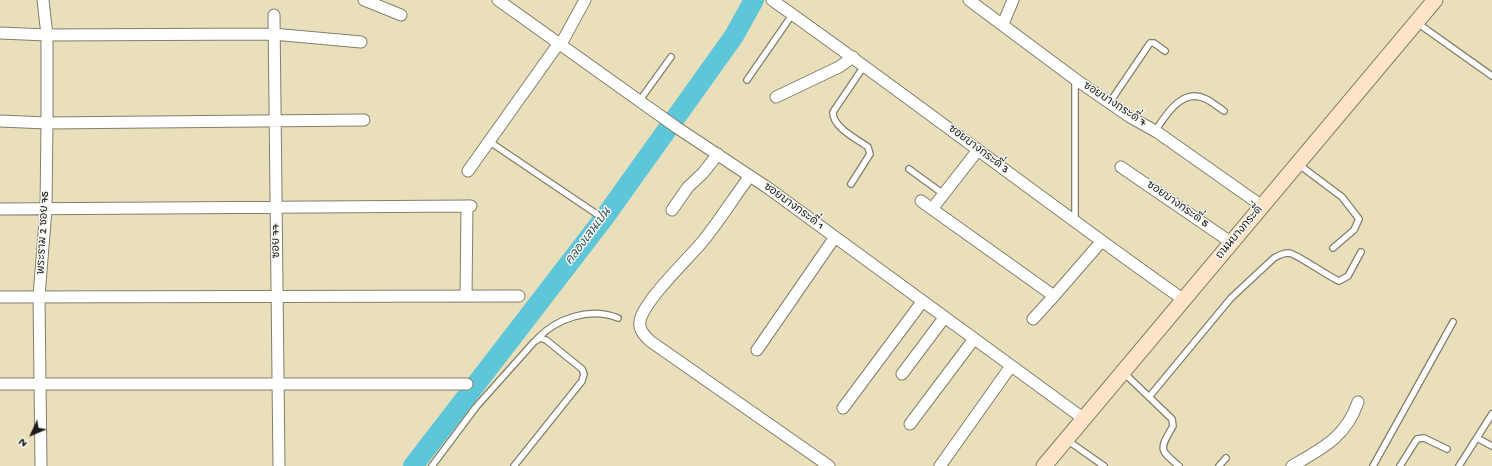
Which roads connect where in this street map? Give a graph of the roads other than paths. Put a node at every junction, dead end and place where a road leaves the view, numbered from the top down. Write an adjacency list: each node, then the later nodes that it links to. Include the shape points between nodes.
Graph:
1 (43, 0): 16 (street, พระราม 2 ซอย 75)
2 (364, 0): 10 (street)
3 (498, 0): 18 (street, ซอยบางกระดี่ 1)
4 (585, 0): 18 (street)
5 (772, 0): 11 (street, ซอยบางกระดี่ 3)
6 (969, 0): 13 (street, ซอยบางกระดี่ 7)
7 (1013, 0): 13 (street)
8 (1435, 0): 12 (street, ถนนบางกระดี่)
9 (274, 15): 15 (street, ซอย 77)
10 (401, 15)
11 (792, 15): 21 (street, ซอยบางกระดี่ 3); 25 (lane)
12 (1416, 22): 23 (lane); 38 (street, ถนนบางกระดี่)
13 (1003, 24): 24 (street, ซอยบางกระดี่ 7)
14 (0, 33): 16 (street)
15 (273, 34): 16 (street); 17 (street); 30 (street, ซอย 77)
16 (47, 35): 33 (street, พระราม 2 ซอย 75)
17 (361, 42)
18 (560, 43): 27 (street, ซอยบางกระดี่ 1); 35 (street)
19 (1165, 51): 28 (lane, via 1150,43)
20 (671, 57): 27 (lane)
21 (853, 57): 22 (street, ซอยบางกระดี่ 3); 26 (street, via 839,67)
22 (864, 66): 36 (street, ซอยบางกระดี่ 3); 43 (lane, via 832,117 870,151)
23 (1492, 76)
24 (1075, 79): 28 (street, ซอยบางกระดี่ 7); 53 (lane)
25 (747, 80)
26 (776, 97)
27 (640, 100): 37 (street, ซอยบางกระดี่ 1)
28 (1110, 102): 34 (street, ซอยบางกระดี่ 7)
29 (1224, 112): 34 (lane, via 1206,99 1186,97 1178,102)
30 (276, 120): 31 (street); 33 (street); 47 (street, ซอย 77)
31 (364, 120)
32 (0, 121): 33 (street)
33 (47, 123): 49 (street, พระราม 2 ซอย 75)
34 (1155, 131): 46 (street, ซอยบางกระดี่ 7)
35 (490, 142): 41 (street); 52 (lane)
36 (978, 150): 44 (street); 53 (street, ซอยบางกระดี่ 3)
37 (718, 154): 42 (street, ซอยบางกระดี่ 1); 51 (street, via 688,187)
38 (1298, 163): 46 (street, ถนนบางกระดี่); 57 (lane, via 1342,197 1359,219 1354,230)
39 (1121, 167): 56 (street, ซอยบางกระดี่ 5)
40 (910, 168): 44 (lane)
41 (468, 171)
42 (750, 176): 54 (street, ซอยบางกระดี่ 1); 96 (street, via 704,240 655,296 641,316 639,327 650,341)
43 (851, 184)
44 (942, 193): 50 (street)
45 (921, 201): 50 (street)
46 (1262, 206): 56 (street, ถนนบางกระดี่)
47 (276, 207): 49 (street); 60 (street, ซอย 77); 61 (street, via 469,206)
48 (0, 209): 49 (street)
49 (46, 209): 59 (street, พระราม 2 ซอย 75)
50 (932, 209): 63 (street)
51 (672, 210)
52 (598, 215)
53 (1076, 223): 55 (street, ซอยบางกระดี่ 3)
54 (835, 237): 66 (street, ซอยบางกระดี่ 1); 73 (street)
55 (1102, 242): 63 (street); 65 (street, ซอยบางกระดี่ 3)
56 (1232, 243): 65 (street, ถนนบางกระดี่)
57 (1333, 248)
58 (1362, 252): 81 (lane, via 1348,276 1340,281 1291,253 1274,258 1231,298)
59 (39, 296): 60 (street); 64 (street); 78 (street, พระราม 2 ซอย 75)
60 (277, 296): 61 (street); 79 (street, ซอย 77)
61 (466, 296): 62 (street)
62 (519, 296)
63 (1054, 296): 69 (street)
64 (0, 297)
65 (1184, 300): 75 (street, ถนนบางกระดี่)
66 (922, 302): 68 (street, ซอยบางกระดี่ 1); 83 (street)
67 (618, 318): 72 (lane, via 601,313 582,314 551,327)
68 (944, 318): 71 (street, ซอยบางกระดี่ 1); 76 (street)
69 (1033, 319)
70 (1453, 322): 103 (lane)
71 (974, 339): 74 (street, ซอยบางกระดี่ 1); 86 (street)
72 (534, 342): 94 (lane, via 476,407); 95 (lane, via 540,338 546,340 582,369 584,374 582,381)
73 (757, 350)
74 (1011, 366): 85 (street, ซอยบางกระดี่ 1); 97 (street)
75 (1123, 372): 81 (lane); 85 (street, ถนนบางกระดี่)
76 (902, 374)
77 (0, 384): 78 (street)
78 (40, 384): 79 (street); 92 (street, พระราม 2 ซอย 75)
79 (278, 384): 80 (street); 93 (street, ซอย 77)
80 (467, 384)
81 (1149, 398): 100 (lane, via 1174,423 1163,449 1164,454)
82 (1358, 402): 102 (street, via 1353,416 1332,442)
83 (843, 408)
84 (1492, 414): 87 (lane)
85 (1084, 419): 88 (street, ถนนบางกระดี่)
86 (910, 424)
87 (1477, 438): 89 (lane); 105 (lane)
88 (1066, 440): 98 (street, ถนนบางกระดี่); 99 (lane)
89 (1492, 446)
90 (1447, 449): 104 (lane, via 1424,438 1417,439)
91 (1226, 458): 101 (lane)
92 (41, 466)
93 (279, 466)
94 (432, 466)
95 (514, 466)
96 (829, 466)
97 (940, 466)
98 (1044, 466)
99 (1104, 466)
100 (1179, 466)
101 (1219, 466)
102 (1292, 466)
103 (1373, 466)
104 (1400, 466)
105 (1459, 466)

